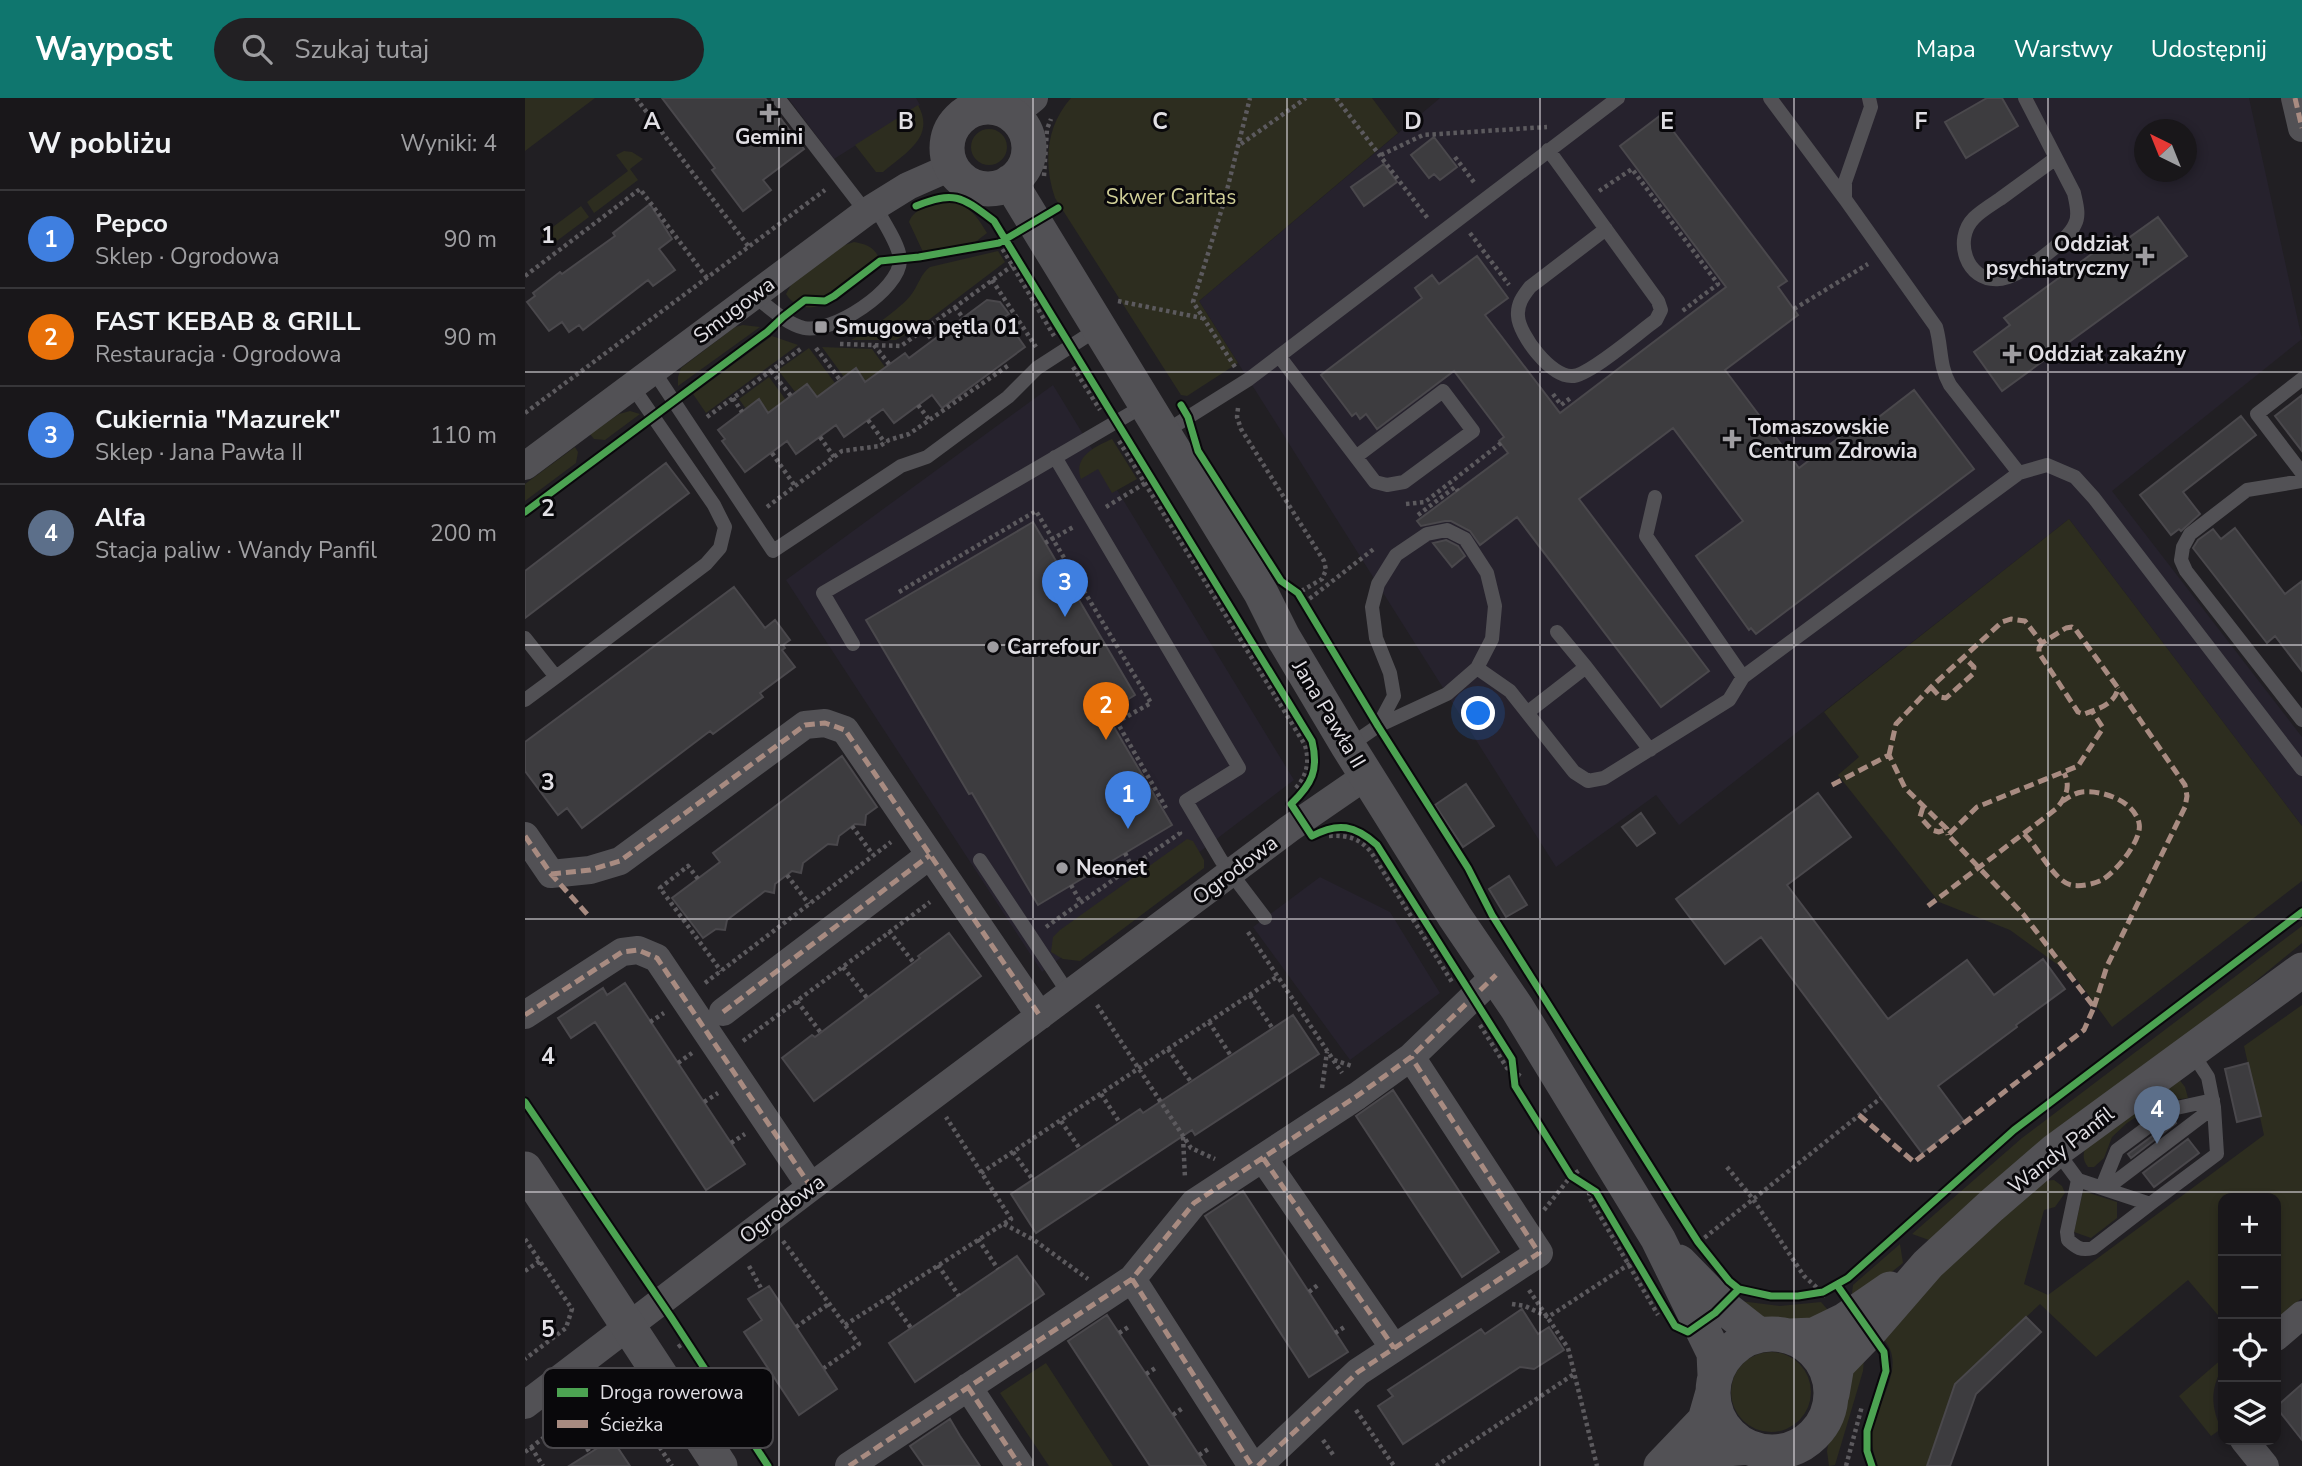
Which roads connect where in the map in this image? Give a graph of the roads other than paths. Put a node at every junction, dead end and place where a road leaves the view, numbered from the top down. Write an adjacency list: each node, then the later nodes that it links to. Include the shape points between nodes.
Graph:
1 (778, 98): 15 (lane)
2 (1618, 98): 10 (lane)
3 (1770, 98): 14 (lane)
4 (1870, 98): 14 (lane, via 1871,107 1845,182)
5 (2025, 98): 11 (lane)
6 (2295, 98): 9 (street)
7 (966, 104): 8 (street); 12 (street, via 948,135)
8 (1033, 109): 13 (street, via 1022,124 1028,138 1027,159)
9 (2302, 128)
10 (1548, 150): 16 (lane); 19 (lane)
11 (2056, 158): 11 (lane, via 2074,193 2076,223 2065,239 2018,273 1998,280 1981,275 1963,253 1963,234 1973,219)
12 (951, 167): 13 (street, via 976,187 998,188); 15 (street, Smugowa)
13 (1010, 182): 18 (street, Jana Pawła II)
14 (1845, 199): 26 (lane, via 1936,327 1942,371 1950,385)
15 (870, 209): 17 (street, Smugowa); 17 (lane, via 892,238 900,259 897,275 856,312 821,327 804,328)
16 (1606, 229): 16 (lane, via 1661,310 1656,320 1586,372 1558,374 1521,330 1517,315 1520,299)
17 (753, 295): 20 (street, Smugowa)
18 (1089, 334): 20 (lane, via 1037,368 1008,397 927,457 901,466 773,551 679,396); 22 (street, Jana Pawła II)
19 (1279, 356): 22 (lane); 23 (lane)
20 (642, 378): 25 (street, Smugowa); 35 (lane, via 725,527 720,548 706,564)
21 (2302, 379): 27 (lane, via 2257,414)
22 (1145, 444): 24 (lane); 41 (street, Jana Pawła II, via 1261,593)
23 (1357, 456): 23 (lane, via 1443,391 1473,431 1404,482 1375,482)
24 (1055, 457): 32 (lane, via 823,593); 48 (lane, via 1239,768 1186,801)
25 (525, 466)
26 (2019, 473): 36 (lane); 43 (lane, via 2047,465 2074,477)
27 (2302, 473)
28 (2302, 481): 39 (lane, via 2247,490 2190,534 2181,559 2186,572)
29 (1655, 497): 36 (lane, via 1646,536)
30 (1557, 632): 33 (lane)
31 (525, 638): 35 (lane)
32 (853, 644)
33 (1586, 667): 38 (lane); 42 (lane)
34 (1477, 668): 38 (lane, via 1510,691); 40 (lane, via 1447,694); 40 (lane, via 1492,639 1495,606 1487,572 1465,539 1447,530 1427,534 1397,555 1378,584 1372,607 1376,638 1394,696)
35 (556, 677): 37 (lane)
36 (1743, 677): 42 (lane, via 1729,700)
37 (525, 700)
38 (1528, 712): 42 (lane, via 1574,772 1588,781 1604,778)
39 (2302, 720)
40 (1378, 726): 41 (lane)
41 (1348, 747): 44 (street, Jana Pawła II)
42 (1650, 750)
43 (2302, 768)
44 (1366, 776): 48 (street, Ogrodowa); 51 (street, Jana Pawła II, via 1455,917)
45 (525, 836): 46 (street, via 551,874 620,861 805,725 825,723 845,730)
46 (930, 855): 53 (street); 55 (street)
47 (980, 860): 52 (lane, via 1031,937)
48 (1231, 873): 49 (lane); 52 (street, Ogrodowa)
49 (1265, 918)
50 (2302, 970): 56 (street, Wandy Panfil)
51 (1479, 992): 57 (street); 66 (street, Jana Pawła II)
52 (1081, 996): 55 (street, Ogrodowa)
53 (723, 1012)
54 (525, 1015): 63 (street, via 622,952 638,950 657,958)
55 (1040, 1016): 63 (street, Ogrodowa)
56 (2191, 1051): 58 (lane, via 2208,1077); 59 (street, Wandy Panfil)
57 (1411, 1057): 60 (street); 73 (street, via 1539,1253)
58 (2213, 1104): 64 (lane); 64 (lane, via 2172,1109 2117,1150); 65 (lane, via 2217,1154)
59 (2056, 1150): 62 (lane); 67 (street, Wandy Panfil)
60 (1263, 1158): 68 (street, via 1194,1203); 73 (street)
61 (525, 1169): 70 (street)
62 (2078, 1180): 64 (lane); 65 (lane, via 2067,1232 2077,1248 2093,1248)
63 (811, 1187): 70 (street, Ogrodowa)
64 (2104, 1187): 65 (lane)
65 (2150, 1204)
66 (1658, 1239): 72 (street, Jana Pawła II, via 1713,1297); 76 (street, Jana Pawła II, via 1714,1353)
67 (1928, 1264): 72 (street, Wandy Panfil, via 1814,1335); 80 (street, Wandy Panfil, via 1837,1365)
68 (1132, 1279): 77 (street); 86 (street)
69 (2302, 1315): 71 (street)
70 (628, 1326): 74 (street, Ogrodowa); 75 (street)
71 (2281, 1333)
72 (1774, 1335): 76 (street, via 1744,1340 1732,1349); 80 (street, via 1804,1342 1816,1352 1830,1379)
73 (1394, 1348): 87 (street, via 1358,1372)
74 (573, 1368)
75 (656, 1368)
76 (1714, 1383): 82 (street, via 1719,1419 1736,1440); 88 (street, via 1705,1420)
77 (968, 1387): 84 (street); 85 (street)
78 (543, 1391): 79 (street, Ogrodowa)
79 (525, 1405)
80 (1827, 1410): 82 (street, via 1813,1436 1788,1450); 90 (street)
81 (708, 1448): 83 (street)
82 (1763, 1455): 89 (street, via 1727,1449)
83 (720, 1466)
84 (849, 1466)
85 (1020, 1466)
86 (1252, 1466)
87 (1258, 1466)
88 (1661, 1466)
89 (1694, 1466)
90 (1822, 1466)

